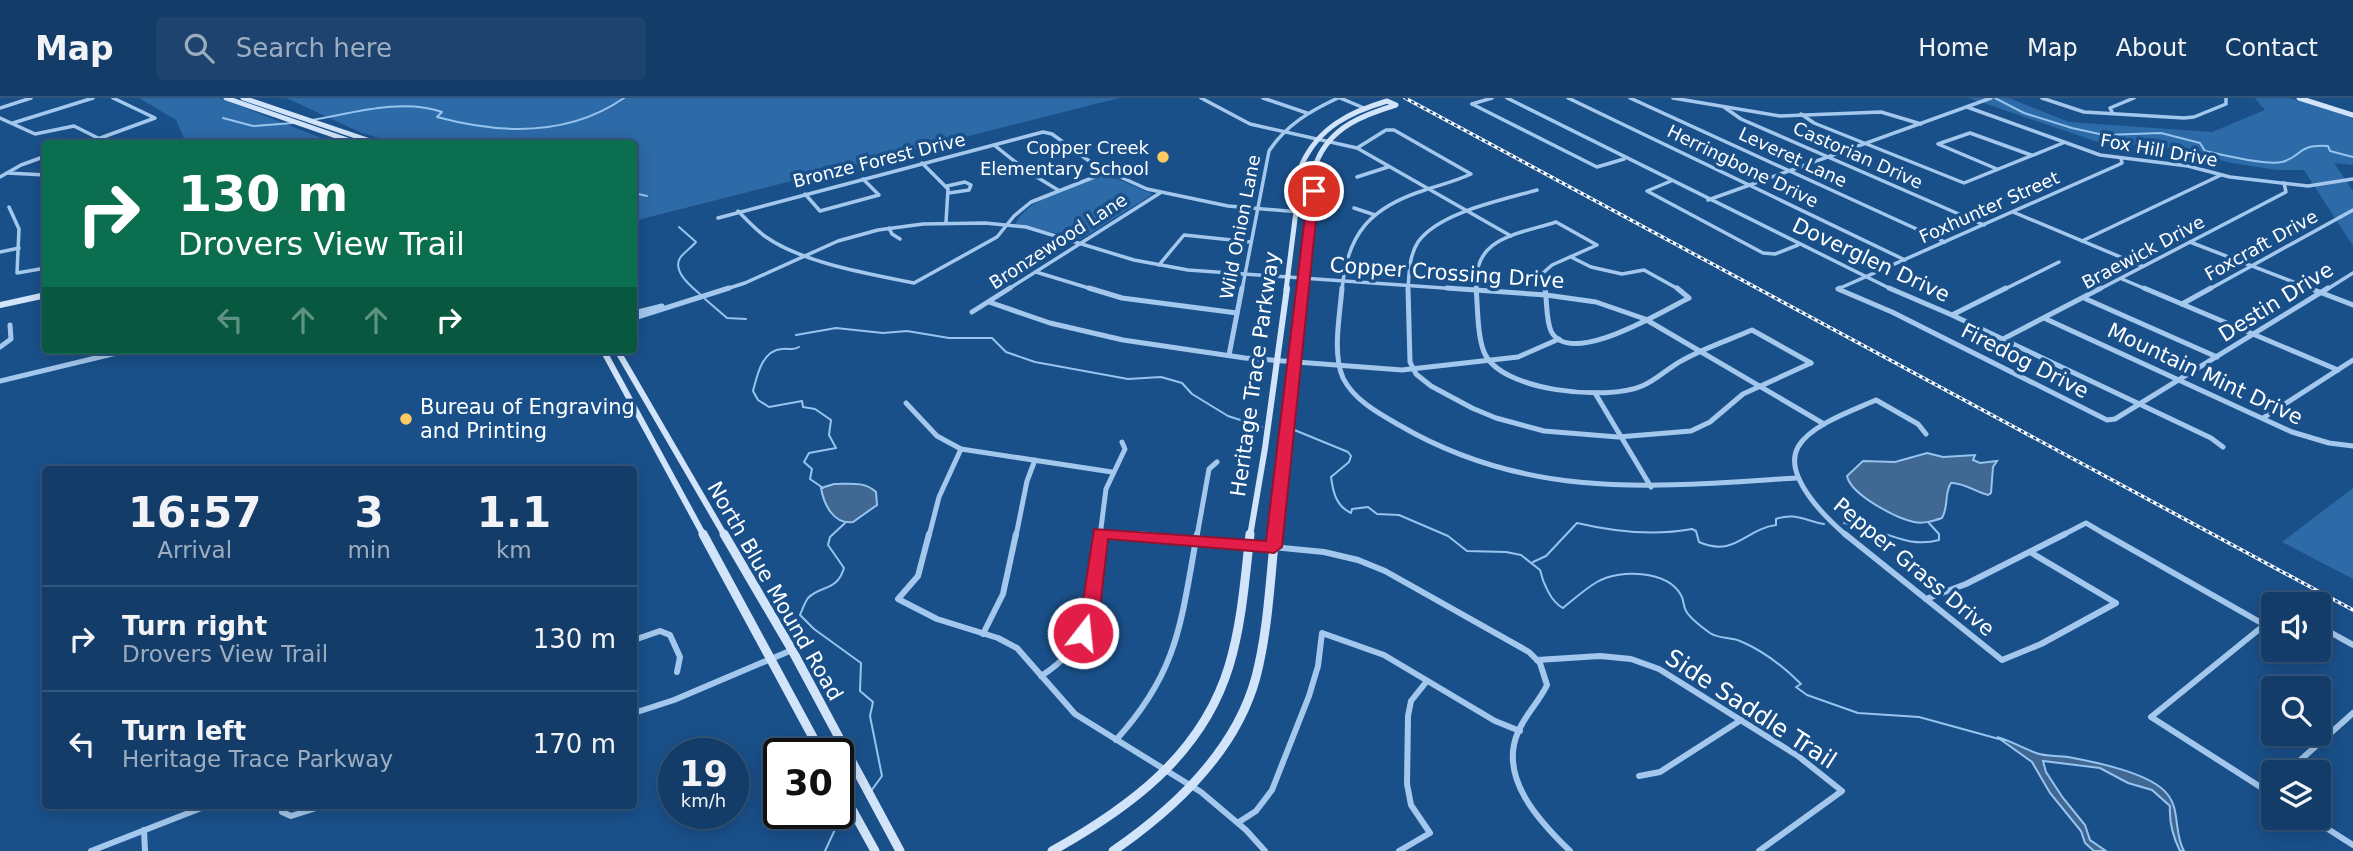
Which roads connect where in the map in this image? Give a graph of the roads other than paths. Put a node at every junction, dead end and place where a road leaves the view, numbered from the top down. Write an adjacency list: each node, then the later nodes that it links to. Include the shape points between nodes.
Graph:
1 (31, 98): 22 (street)
2 (93, 98): 29 (street)
3 (113, 98): 32 (street, via 155,118)
4 (226, 98): 35 (street)
5 (243, 98): 36 (street)
6 (1201, 98): 31 (street, via 1241,121)
7 (1263, 98): 24 (street)
8 (1339, 98): 23 (street); 24 (street, Wild Onion Lane)
9 (1492, 98): 19 (street)
10 (1507, 98): 45 (street, Doverglen Drive)
11 (1568, 98): 61 (street, Herringbone Drive)
12 (1630, 98): 50 (street, Leveret Lane)
13 (1673, 98): 20 (street)
14 (1991, 98): 21 (street)
15 (2042, 98): 25 (street, via 2075,110)
16 (2134, 98): 25 (street, via 2110,107)
17 (2226, 98): 25 (street, via 2226,104 2192,117)
18 (2299, 98): 27 (street)
19 (1472, 104): 45 (street, via 1597,167)
20 (1724, 107): 26 (street, via 1780,116); 43 (street, Castorian Drive, via 1741,119)
21 (1967, 107): 30 (street); 38 (street, Fox Hill Drive)
22 (0, 108)
23 (1364, 108): 33 (street, Heritage Trace Parkway); 37 (street, Heritage Trace Parkway, via 1387,101 1396,105 1352,122)
24 (1307, 113): 31 (street, Wild Onion Lane)
25 (2113, 113)
26 (1801, 114): 30 (street, via 1881,112); 39 (street)
27 (2353, 115)
28 (0, 118): 29 (street)
29 (13, 123): 32 (street, via 39,135 74,127)
30 (1921, 124): 39 (street)
31 (1282, 131): 33 (street); 72 (street, Wild Onion Lane, via 1266,157)
32 (99, 138): 34 (street)
33 (1316, 138): 37 (street); 76 (street, Heritage Trace Parkway, via 1302,164)
34 (94, 140)
35 (347, 140)
36 (367, 140)
37 (1327, 140): 41 (street); 78 (street, Heritage Trace Parkway, via 1317,162)
38 (2064, 142): 42 (street); 46 (street, Fox Hill Drive)
39 (1866, 144): 43 (street); 49 (street, via 1964,183)
40 (994, 145): 47 (street, Bronze Forest Drive); 51 (street, Bronze Forest Drive, via 1047,132); 64 (street)
41 (1357, 148): 48 (street); 63 (street, via 1394,130 1471,174)
42 (2031, 155): 49 (street); 49 (street, via 1970,133 1938,144)
43 (1829, 157): 50 (street); 83 (street, Castorian Drive)
44 (42, 158): 52 (street)
45 (1625, 158): 59 (street, Doverglen Drive)
46 (2121, 158): 54 (street, Fox Hill Drive); 77 (street, Foxhunter Street, via 2122,163)
47 (922, 163): 57 (street, Bronze Forest Drive); 62 (street)
48 (1388, 167): 56 (street); 63 (street)
49 (1998, 169)
50 (1789, 171): 61 (street); 89 (street, Leveret Lane)
51 (1107, 172): 64 (street); 67 (street)
52 (7, 173): 53 (street); 55 (street)
53 (42, 175)
54 (2221, 175): 60 (street, Fox Hill Drive); 87 (street)
55 (0, 177)
56 (1357, 177)
57 (863, 179): 68 (street, Bronze Forest Drive); 68 (street, via 879,195 820,211)
58 (2353, 179): 60 (street, Fox Hill Drive, via 2308,186)
59 (1671, 181): 69 (street, Doverglen Drive); 92 (street, via 1647,191 1763,253 1775,254)
60 (2284, 183): 90 (street, Braewick Drive, via 2286,192)
61 (1749, 185): 69 (street); 97 (street, Herringbone Drive)
62 (947, 186): 66 (street); 66 (street, via 971,185 969,190)
63 (1430, 188): 75 (street); 79 (street)
64 (1058, 190): 82 (street, via 1031,202)
65 (1537, 190): 75 (street)
66 (950, 193): 81 (street)
67 (1160, 193): 72 (street, via 1202,204); 91 (street, Bronzewood Lane)
68 (805, 194): 74 (street, Bronze Forest Drive)
69 (1708, 200): 92 (street, Doverglen Drive)
70 (9, 207): 93 (street, via 15,214)
71 (1354, 208): 79 (street)
72 (1256, 210): 76 (street); 88 (street, Wild Onion Lane)
73 (2353, 210): 101 (street, Foxcraft Drive)
74 (738, 211): 80 (street, Bronze Forest Drive); 95 (street, via 767,238)
75 (1469, 211): 85 (street); 111 (street, via 1423,237 1413,252)
76 (1295, 212): 78 (street); 107 (street, Heritage Trace Parkway)
77 (2013, 212): 83 (street, Foxhunter Street); 87 (street)
78 (1311, 213): 108 (street, Heritage Trace Parkway)
79 (1375, 215): 110 (street, via 1348,246)
80 (718, 218)
81 (946, 222): 82 (street, Copper Crossing Drive); 84 (street, Copper Crossing Drive)
82 (1008, 225): 91 (street, Copper Crossing Drive); 95 (street, via 997,237 914,283 853,271)
83 (1984, 225): 89 (street, Foxhunter Street)
84 (889, 228): 86 (street); 95 (street, Copper Crossing Drive)
85 (1511, 236): 96 (street, via 1556,222 1598,246); 112 (street, via 1490,246 1478,260)
86 (900, 239)
87 (2082, 241): 100 (street)
88 (1251, 242): 99 (street, via 1184,235); 105 (street, Wild Onion Lane)
89 (1945, 242): 97 (street, Foxhunter Street)
90 (2190, 242): 100 (street, Braewick Drive); 101 (street)
91 (1081, 243): 99 (street, Copper Crossing Drive); 103 (street, Bronzewood Lane)
92 (1798, 245): 106 (street, Doverglen Drive)
93 (19, 248): 94 (street); 102 (street, via 17,273)
94 (0, 252)
95 (804, 254): 118 (street, Copper Crossing Drive, via 752,280)
96 (1571, 257): 114 (street, via 1543,273); 127 (street, via 1622,274 1644,271 1689,297)
97 (1905, 260): 106 (street, Foxhunter Street)
98 (2059, 262): 125 (street)
99 (1158, 265): 105 (street, Copper Crossing Drive)
100 (2142, 266): 109 (street, Braewick Drive)
101 (2252, 266): 113 (street); 119 (street, Foxcraft Drive)
102 (42, 269)
103 (1036, 272): 117 (street, Bronzewood Lane); 123 (street, via 1122,298)
104 (2353, 273): 113 (street, Destin Drive)
105 (1244, 275): 107 (street, Copper Crossing Drive); 123 (street, Wild Onion Lane)
106 (1863, 277): 125 (street, Doverglen Drive); 155 (street, Firedog Drive, via 1838,289)
107 (1287, 278): 108 (street, Copper Crossing Drive); 141 (street, Heritage Trace Parkway)
108 (1302, 279): 110 (street, Copper Crossing Drive); 144 (street, Heritage Trace Parkway)
109 (2122, 279): 116 (street, Braewick Drive); 119 (street)
110 (1343, 282): 111 (street, Copper Crossing Drive); 145 (street)
111 (1410, 286): 112 (street, Copper Crossing Drive); 146 (street)
112 (1477, 291): 114 (street, Copper Crossing Drive); 143 (street, via 1483,350)
113 (2320, 292): 121 (street); 129 (street, Destin Drive)
114 (1545, 295): 127 (street, Copper Crossing Drive, via 1596,302); 130 (street, via 1551,331)
115 (42, 296): 120 (street)
116 (2085, 298): 126 (street, Braewick Drive); 139 (street)
117 (989, 302): 122 (street, Bronzewood Lane); 138 (street, via 1106,337)
118 (679, 303): 124 (street, Copper Crossing Drive)
119 (2182, 304): 129 (street)
120 (0, 305)
121 (2353, 305)
122 (972, 312)
123 (1237, 313): 138 (street, Wild Onion Lane)
124 (637, 314)
125 (1952, 315): 131 (street, Doverglen Drive)
126 (2046, 318): 131 (street, Braewick Drive); 148 (street, Mountain Mint Drive)
127 (1645, 319): 130 (street, via 1588,345); 133 (street, Copper Crossing Drive)
128 (10, 325): 132 (street, via 11,340)
129 (2255, 335): 139 (street, Destin Drive); 147 (street)
130 (1559, 339): 143 (street, via 1526,355)
131 (2003, 339): 153 (street, Doverglen Drive)
132 (0, 347)
133 (1702, 351): 150 (street, Copper Crossing Drive); 150 (street, via 1752,330 1811,363); 151 (street, via 1643,386)
134 (94, 354): 140 (street)
135 (113, 354): 140 (street)
136 (605, 354): 181 (street, North Blue Mound Road)
137 (619, 354): 180 (street, North Blue Mound Road)
138 (1229, 355): 141 (street)
139 (2217, 357): 148 (street, Destin Drive)
140 (93, 359): 149 (street)
141 (1275, 360): 144 (street); 170 (street, Heritage Trace Parkway)
142 (2353, 360): 147 (street)
143 (1489, 361): 146 (street); 151 (street, via 1508,376 1536,387)
144 (1293, 362): 145 (street); 171 (street, Heritage Trace Parkway)
145 (1339, 366): 146 (street); 167 (street, via 1351,390 1367,405 1461,458 1560,484)
146 (1413, 370): 158 (street, via 1452,398 1503,422 1560,436)
147 (2338, 370): 154 (street)
148 (2179, 380): 153 (street, Destin Drive); 154 (street, Mountain Mint Drive)
149 (0, 381)
150 (1760, 386): 156 (street, Copper Crossing Drive); 158 (street, via 1737,398 1701,428)
151 (1595, 393): 158 (street)
152 (906, 403): 162 (street, via 933,435)
153 (2138, 405): 155 (street, Destin Drive); 161 (street, Doverglen Drive)
154 (2263, 418): 160 (street, Mountain Mint Drive, via 2310,439)
155 (2107, 421)
156 (1824, 424): 157 (street, via 1876,400 1918,424); 166 (street, via 1798,443 1793,461)
157 (1926, 434)
158 (1622, 438): 167 (street)
159 (1122, 442): 165 (street, via 1125,449)
160 (2353, 446)
161 (2223, 447)
162 (961, 449): 163 (street); 177 (street, via 939,497 918,576 898,599 937,619)
163 (1035, 460): 165 (street); 177 (street, via 1020,504 1002,604)
164 (1217, 462): 169 (street, via 1209,469)
165 (1112, 472): 168 (street)
166 (1797, 478): 167 (street); 173 (street, Pepper Grass Drive, via 1834,525)
167 (1651, 486)
168 (1100, 533): 169 (street); 184 (street, via 1091,608 1083,633 1070,655)
169 (1196, 539): 170 (street); 191 (street, via 1178,639 1169,663 1141,713)
170 (1248, 544): 171 (street); 193 (street, Heritage Trace Parkway, via 1233,653 1220,694 1192,740)
171 (1274, 547): 182 (street, via 1324,552 1385,571); 195 (street, Heritage Trace Parkway, via 1254,686 1230,735)
172 (2030, 552): 173 (street); 173 (street, Pepper Grass Drive, via 2116,603 2001,660); 174 (street, via 2086,523)
173 (1926, 599)
174 (2261, 623)
175 (2261, 628): 196 (street, via 2151,717)
176 (2331, 633): 179 (street)
177 (983, 634): 184 (street, via 1017,648)
178 (637, 639): 183 (street, via 660,631 670,635 680,657)
179 (2353, 645)
180 (792, 650): 181 (street); 208 (street, North Blue Mound Road)
181 (770, 660): 186 (street); 190 (street, North Blue Mound Road)
182 (1537, 660): 188 (street, Side Saddle Trail, via 1631,659 1658,669); 189 (street, via 1547,685)
183 (677, 672)
184 (1041, 676): 191 (street, via 1075,714)
185 (1427, 681): 189 (street); 201 (street, via 1384,655 1322,633 1309,696 1272,790); 212 (street, via 1411,701 1408,716 1407,785 1411,805 1430,833)
186 (637, 712)
187 (2353, 713): 192 (street)
188 (1741, 720): 194 (street, via 1660,772); 214 (street, Side Saddle Trail, via 1798,756 1842,792)
189 (1520, 731): 213 (street, via 1515,740 1515,766 1523,796 1541,823)
190 (813, 738)
191 (1116, 740): 193 (street)
192 (2300, 760)
193 (1165, 771): 195 (street); 209 (street, Heritage Trace Parkway, via 1124,807)
194 (1639, 775)
195 (1190, 786): 201 (street); 210 (street, Heritage Trace Parkway)
196 (2261, 786)
197 (199, 809): 202 (street)
198 (282, 809): 199 (street, via 291,816)
199 (313, 809)
200 (854, 813): 207 (street)
201 (1239, 822): 211 (street)
202 (144, 830): 205 (street); 206 (street)
203 (2329, 830): 204 (street)
204 (2353, 845)
205 (91, 851)
206 (145, 851)
207 (875, 851)
208 (900, 851)
209 (1052, 851)
210 (1113, 851)
211 (1265, 851)
212 (1399, 851)
213 (1570, 851)
214 (1759, 851)

